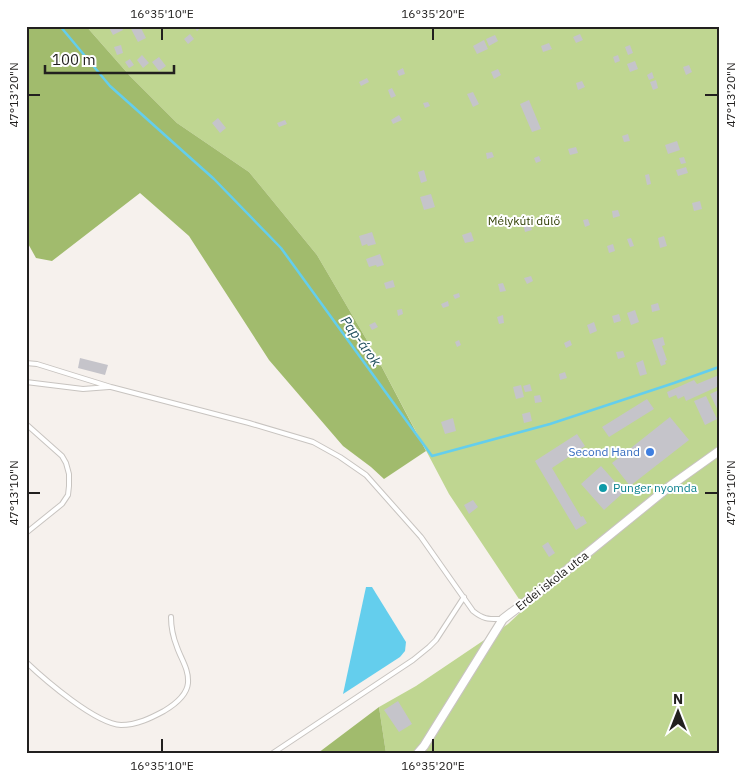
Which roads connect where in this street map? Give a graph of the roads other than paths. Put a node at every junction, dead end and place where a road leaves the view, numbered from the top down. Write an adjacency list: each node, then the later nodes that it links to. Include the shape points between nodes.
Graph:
1 (27, 363): 3 (lane)
2 (26, 382): 3 (lane, via 83,389)
3 (111, 387): 7 (lane, via 249,422 313,442 340,456 366,475 421,537)
4 (26, 424): 6 (lane, via 62,456 70,486 62,504)
5 (719, 450): 9 (street, Erdei iskola utca)
6 (26, 532)
7 (464, 597): 9 (lane, via 480,617); 12 (lane, via 436,640 414,660)
8 (170, 617): 10 (lane, via 188,685 170,707 134,724 120,725 90,713)
9 (504, 619): 11 (street, Erdei iskola utca)
10 (26, 662)
11 (421, 750)
12 (273, 753)

